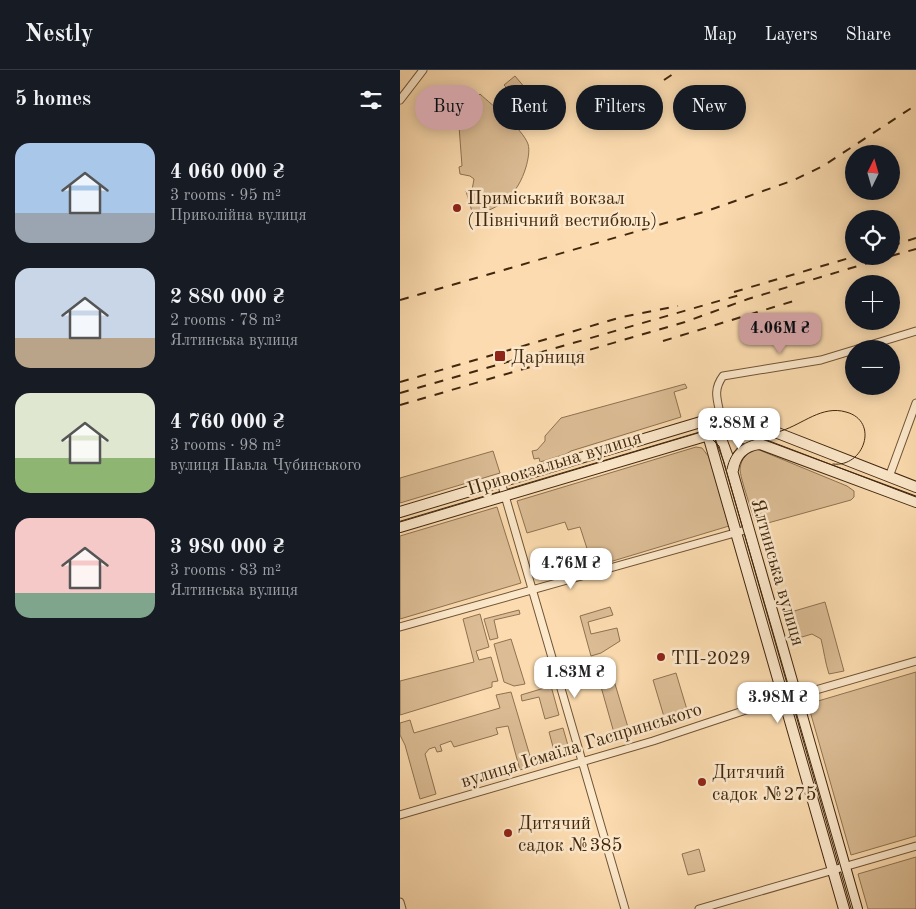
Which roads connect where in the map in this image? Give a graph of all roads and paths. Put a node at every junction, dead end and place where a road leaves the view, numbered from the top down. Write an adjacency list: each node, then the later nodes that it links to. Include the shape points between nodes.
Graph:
1 (423, 70): 2 (street)
2 (401, 95)
3 (916, 331): 4 (street)
4 (886, 340)
5 (845, 352): 7 (street, via 821,360 723,376 716,390)
6 (916, 403): 15 (street)
7 (718, 418): 8 (main road, Привокзальна вулиця); 9 (main road, Ялтинська вулиця); 15 (main road, via 738,420 775,432)
8 (704, 421): 10 (main road, Ялтинська вулиця); 16 (main road, Привокзальна вулиця)
9 (719, 432): 10 (main road, Привокзальна вулиця); 12 (main road); 14 (main road, Ялтинська вулиця)
10 (708, 435): 11 (main road, Привокзальна вулиця); 13 (main road, Ялтинська вулиця)
11 (690, 440): 13 (main road); 18 (main road, Привокзальна вулиця)
12 (760, 444): 14 (main road, via 748,446 740,452); 19 (main road)
13 (713, 447): 23 (main road, Ялтинська вулиця)
14 (732, 474): 22 (main road, Ялтинська вулиця)
15 (889, 476): 17 (main road)
16 (501, 482): 18 (street); 20 (main road, Привокзальна вулиця)
17 (916, 487)
18 (505, 495): 21 (main road, Привокзальна вулиця); 24 (street)
19 (916, 502)
20 (400, 512)
21 (400, 527)
22 (749, 529): 23 (street); 27 (main road, Ялтинська вулиця)
23 (737, 533): 24 (street); 28 (main road, Ялтинська вулиця)
24 (532, 590): 25 (street); 29 (street)
25 (400, 627)
26 (916, 661): 27 (street, вулиця Ісмаїла Гаспринського)
27 (796, 696): 28 (street, вулиця Ісмаїла Гаспринського); 32 (main road, Ялтинська вулиця)
28 (784, 699): 29 (street, вулиця Ісмаїла Гаспринського); 33 (main road, Ялтинська вулиця)
29 (582, 762): 30 (street, вулиця Ісмаїла Гаспринського); 36 (street)
30 (400, 815)
31 (916, 846): 32 (street)
32 (846, 867): 33 (street); 39 (main road, Ялтинська вулиця)
33 (834, 870): 37 (street); 38 (main road, Ялтинська вулиця)
34 (400, 902): 35 (street)
35 (402, 909)
36 (624, 909)
37 (699, 909)
38 (844, 909)
39 (858, 909)

